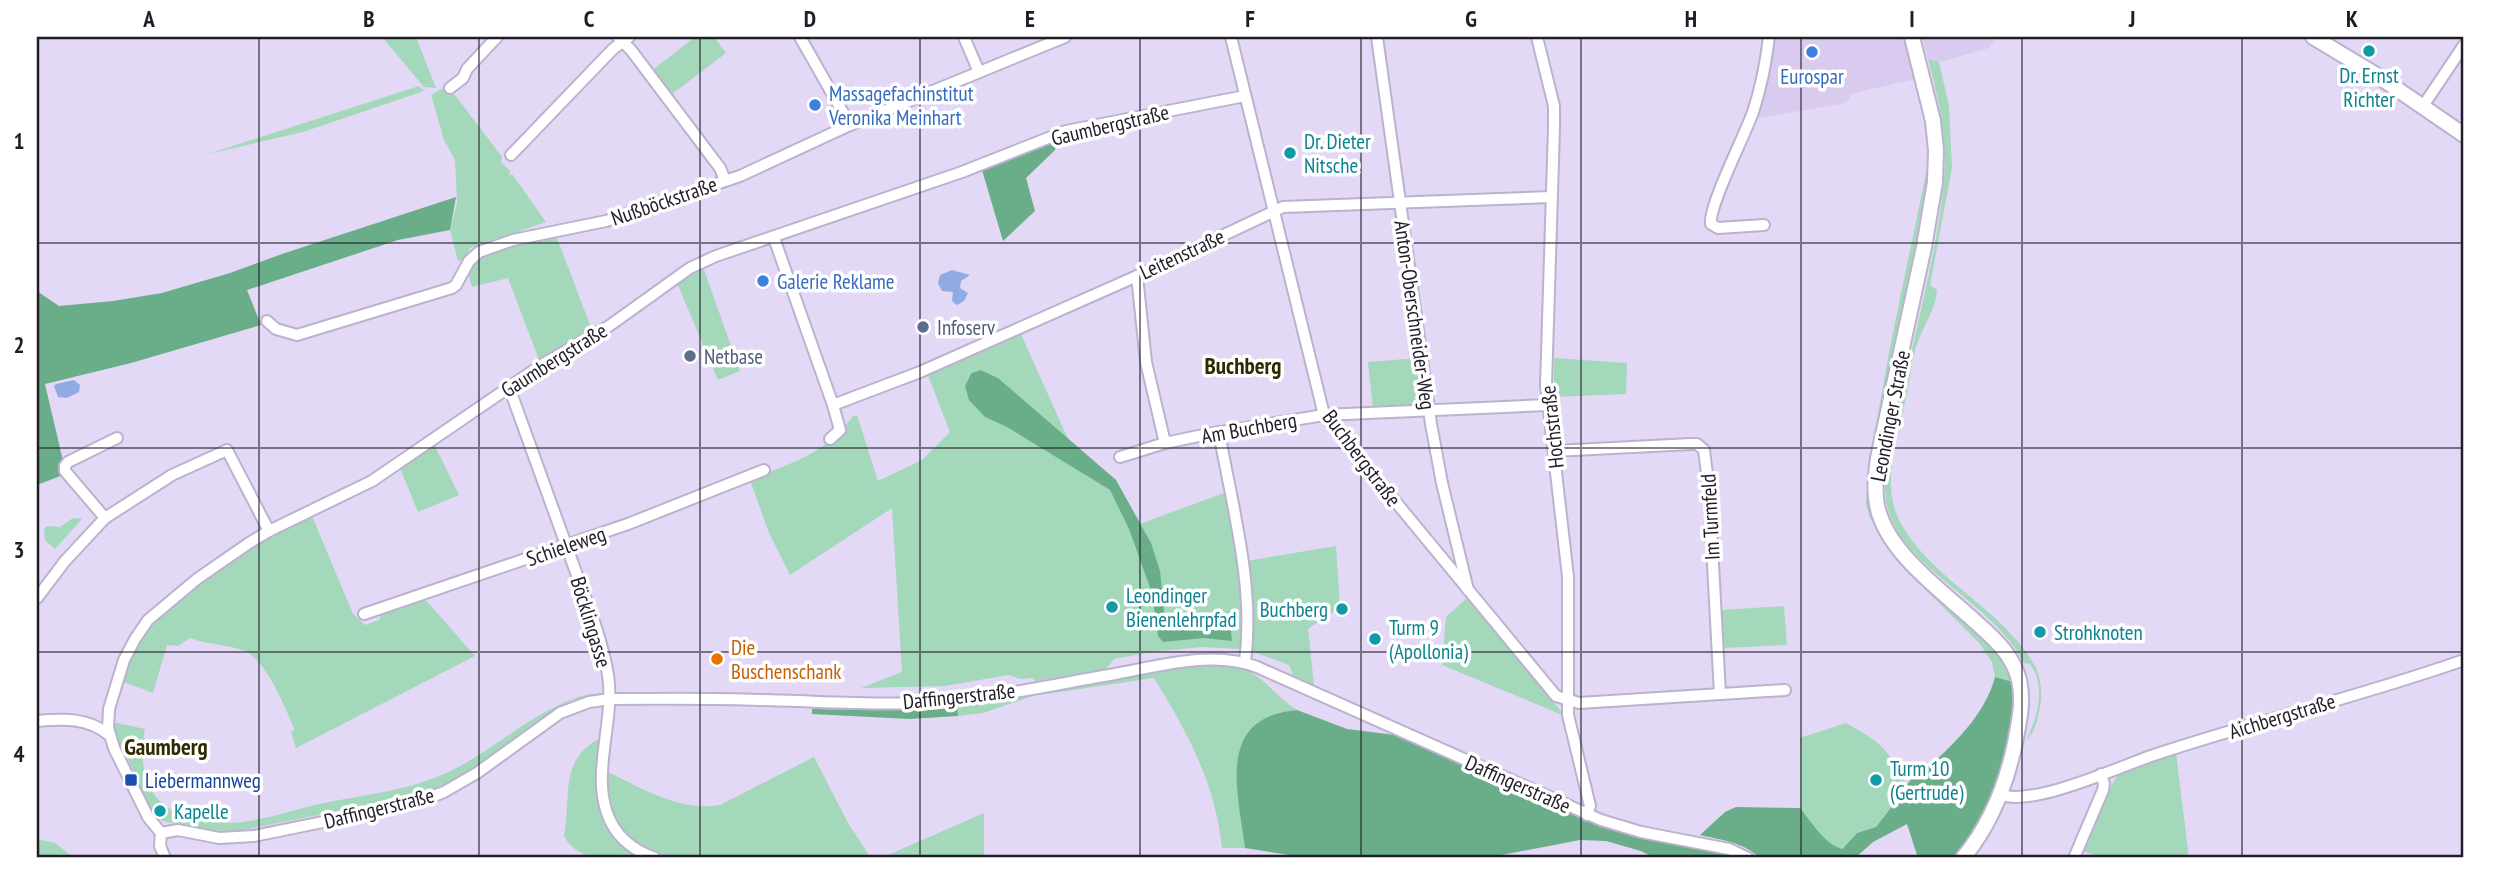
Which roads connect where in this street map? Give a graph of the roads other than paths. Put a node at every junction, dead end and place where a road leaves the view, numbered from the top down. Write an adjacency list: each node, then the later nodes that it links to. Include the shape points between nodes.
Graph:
1 (497, 37): 14 (street)
2 (800, 37): 17 (street)
3 (964, 37): 13 (street)
4 (1065, 37): 13 (street, Nußböckstraße)
5 (1231, 37): 15 (street, Buchbergstraße)
6 (1377, 37): 22 (street, Anton-Oberschneider-Weg)
7 (1537, 37): 21 (street, Hochstraße, via 1554,106)
8 (1769, 37): 24 (street, via 1754,109 1710,219 1718,228)
9 (1912, 37): 57 (street, Leondinger Straße, via 1933,121 1935,182 1878,458 1877,505 1889,536 1903,554 2011,659 2021,701)
10 (623, 38): 19 (street); 20 (street)
11 (2323, 39): 16 (street)
12 (2464, 46): 16 (street)
13 (979, 72): 17 (street, Nußböckstraße)
14 (450, 88)
15 (1245, 96): 23 (street, Buchbergstraße); 25 (street, Gaumbergstraße, via 1066,131)
16 (2423, 106): 18 (street)
17 (850, 125): 20 (street, Nußböckstraße)
18 (2464, 135)
19 (511, 155)
20 (725, 180): 27 (street, Nußböckstraße, via 606,221 513,240 479,252 452,288 297,335)
21 (1552, 197): 22 (street, Leitenstraße); 30 (street, Hochstraße)
22 (1399, 202): 23 (street, Leitenstraße, via 1283,206); 31 (street, Anton-Oberschneider-Weg)
23 (1273, 211): 26 (street, Leitenstraße); 32 (street, Buchbergstraße)
24 (1764, 225)
25 (774, 238): 28 (street, Gaumbergstraße, via 690,268 609,326); 29 (street)
26 (1137, 276): 29 (street, Leitenstraße, via 920,372); 36 (street, via 1146,362)
27 (267, 321)
28 (509, 387): 41 (street, Gaumbergstraße, via 372,481); 42 (street, Böcklingasse)
29 (833, 405): 35 (street, via 840,430)
30 (1547, 405): 31 (street, Am Buchberg); 37 (street, Hochstraße)
31 (1429, 410): 32 (street, Am Buchberg); 43 (street, Anton-Oberschneider-Weg)
32 (1324, 415): 33 (street, Am Buchberg); 43 (street, Buchbergstraße)
33 (1219, 432): 36 (street, Am Buchberg); 47 (street, via 1245,586)
34 (117, 438): 40 (street, via 65,466)
35 (830, 439)
36 (1165, 443): 38 (street, Am Buchberg)
37 (1553, 452): 49 (street, Im Turmfeld, via 1691,444 1704,450); 51 (street, Hochstraße, via 1568,576)
38 (1120, 457)
39 (764, 470): 42 (street, Schieleweg)
40 (105, 518): 41 (street, via 172,475 227,450); 44 (street)
41 (269, 531): 52 (street, Gaumbergstraße, via 197,579 148,620 124,660)
42 (566, 546): 45 (street, Schieleweg); 50 (street, Böcklingasse, via 603,653)
43 (1468, 590): 51 (street, Buchbergstraße, via 1556,696)
44 (37, 598)
45 (365, 614)
46 (2464, 660): 56 (street, Aichbergstraße)
47 (1245, 662): 50 (street, Daffingerstraße, via 1165,664 920,703); 58 (street, Daffingerstraße)
48 (1785, 690): 49 (street)
49 (1720, 694): 51 (street, via 1579,703)
50 (610, 699): 59 (street, Daffingerstraße, via 560,713 469,779 416,803 254,836 219,838 178,830); 61 (street, Böcklingasse, via 602,782 605,809 627,844)
51 (1567, 699): 58 (street, Hochstraße, via 1590,806)
52 (109, 709): 54 (street); 55 (street, Gaumbergstraße)
53 (37, 721): 54 (street)
54 (89, 722): 55 (street)
55 (109, 735): 59 (street, Gaumbergstraße, via 148,817)
56 (2101, 774): 57 (street, Aichbergstraße, via 2028,796); 64 (street, via 2103,790)
57 (2001, 795): 63 (street, Leondinger Straße)
58 (1587, 815): 62 (street, Daffingerstraße, via 1642,832 1729,849)
59 (161, 833): 60 (street, Gaumbergstraße)
60 (165, 858)
61 (655, 858)
62 (1748, 858)
63 (1963, 858)
64 (2074, 858)

